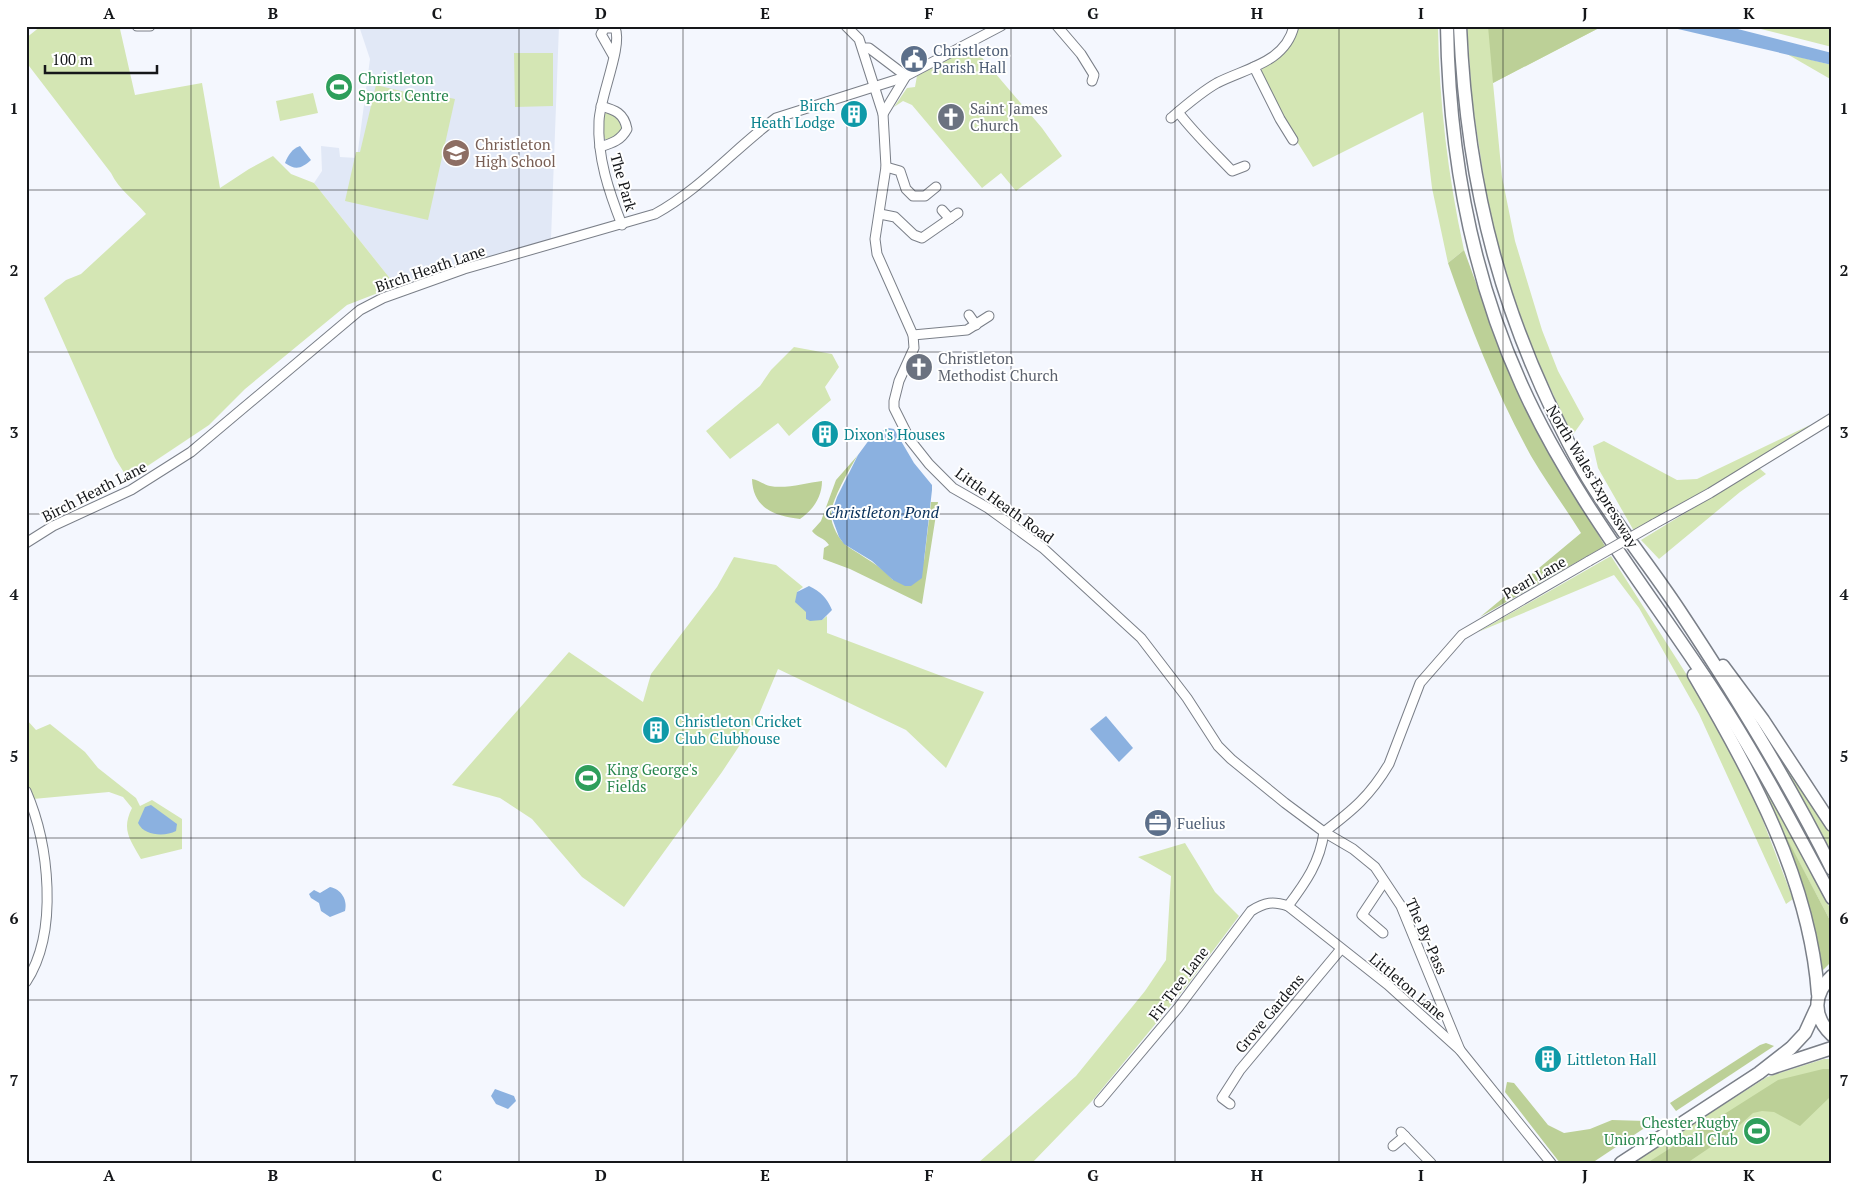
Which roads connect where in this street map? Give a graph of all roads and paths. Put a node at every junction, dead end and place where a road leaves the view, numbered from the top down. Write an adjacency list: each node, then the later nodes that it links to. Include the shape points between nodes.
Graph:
1 (137, 26): 2 (street)
2 (150, 26)
3 (846, 26): 9 (street, via 859,38)
4 (1001, 26): 12 (street, Birch Heath Lane)
5 (1057, 26): 13 (street, via 1081,54 1094,75)
6 (1294, 26): 11 (street, via 1281,52)
7 (1447, 26): 35 (highway, North Wales Expressway, via 1453,142 1464,208 1482,280 1501,334 1541,426 1600,523)
8 (1460, 26): 36 (highway, North Wales Expressway, via 1469,134 1479,200 1497,272 1516,328 1584,472)
9 (863, 48): 12 (street, via 869,48); 14 (street)
10 (614, 57): 15 (street, The Park)
11 (1254, 67): 16 (street, via 1217,84); 19 (street)
12 (905, 76): 14 (street, Birch Heath Lane); 17 (street)
13 (1092, 81)
14 (874, 85): 17 (street); 28 (street, Birch Heath Lane, via 776,118 684,198 655,214)
15 (601, 106): 20 (street, The Park); 20 (street, The Park, via 622,116 627,129 616,142)
16 (1178, 112): 18 (street); 21 (street, via 1232,172)
17 (883, 114): 22 (street)
18 (1170, 118)
19 (1293, 140)
20 (600, 147): 28 (street, The Park, via 610,193)
21 (1245, 166)
22 (886, 167): 23 (street, via 900,171 906,189 913,196 925,196); 26 (street)
23 (936, 187)
24 (942, 210): 27 (street)
25 (958, 213): 27 (street)
26 (880, 214): 27 (street, via 895,217 914,235 922,238); 32 (street, via 875,239 877,254)
27 (950, 219)
28 (622, 225): 34 (street, Birch Heath Lane, via 464,269 407,288 360,310 191,452 131,490)
29 (969, 315): 31 (street)
30 (989, 316): 31 (street)
31 (976, 325): 32 (street, via 967,330)
32 (913, 335): 39 (street, Little Heath Road, via 914,348 899,380 894,408 910,440 929,464 953,488 988,508 1043,548 1105,604 1155,654 1225,754)
33 (1832, 418): 39 (street, Pearl Lane, bridge, via 1710,493 1462,636 1420,683 1382,775 1359,805)
34 (26, 542)
35 (1657, 606): 42 (highway, North Wales Expressway, via 1764,770); 48 (highway, via 1734,743 1763,802 1810,932)
36 (1678, 608): 38 (highway, via 1763,720); 40 (highway, North Wales Expressway, via 1759,738)
37 (26, 791): 47 (street, via 41,844 48,898 40,952)
38 (1832, 824)
39 (1324, 832): 41 (street, The By-Pass, via 1375,867); 43 (street, via 1322,850 1312,874)
40 (1832, 869)
41 (1384, 882): 44 (street, via 1362,915); 52 (street, The By-Pass, via 1401,906)
42 (1832, 898)
43 (1288, 906): 45 (street, Littleton Lane); 55 (street, Fir Tree Lane, via 1274,901 1251,910 1178,1008)
44 (1383, 933)
45 (1341, 948): 52 (street, Littleton Lane, via 1388,984); 54 (street, Grove Gardens, via 1240,1070)
46 (1832, 976): 48 (highway)
47 (26, 982)
48 (1818, 994): 49 (highway)
49 (1816, 1009): 50 (highway, via 1823,1026); 53 (highway, via 1805,1034)
50 (1832, 1035)
51 (1832, 1048): 53 (highway)
52 (1460, 1050): 58 (street, Littleton Lane)
53 (1760, 1073): 59 (highway)
54 (1223, 1099)
55 (1099, 1102)
56 (1393, 1146): 57 (street, via 1403,1134)
57 (1431, 1163)
58 (1551, 1163)
59 (1621, 1163)

